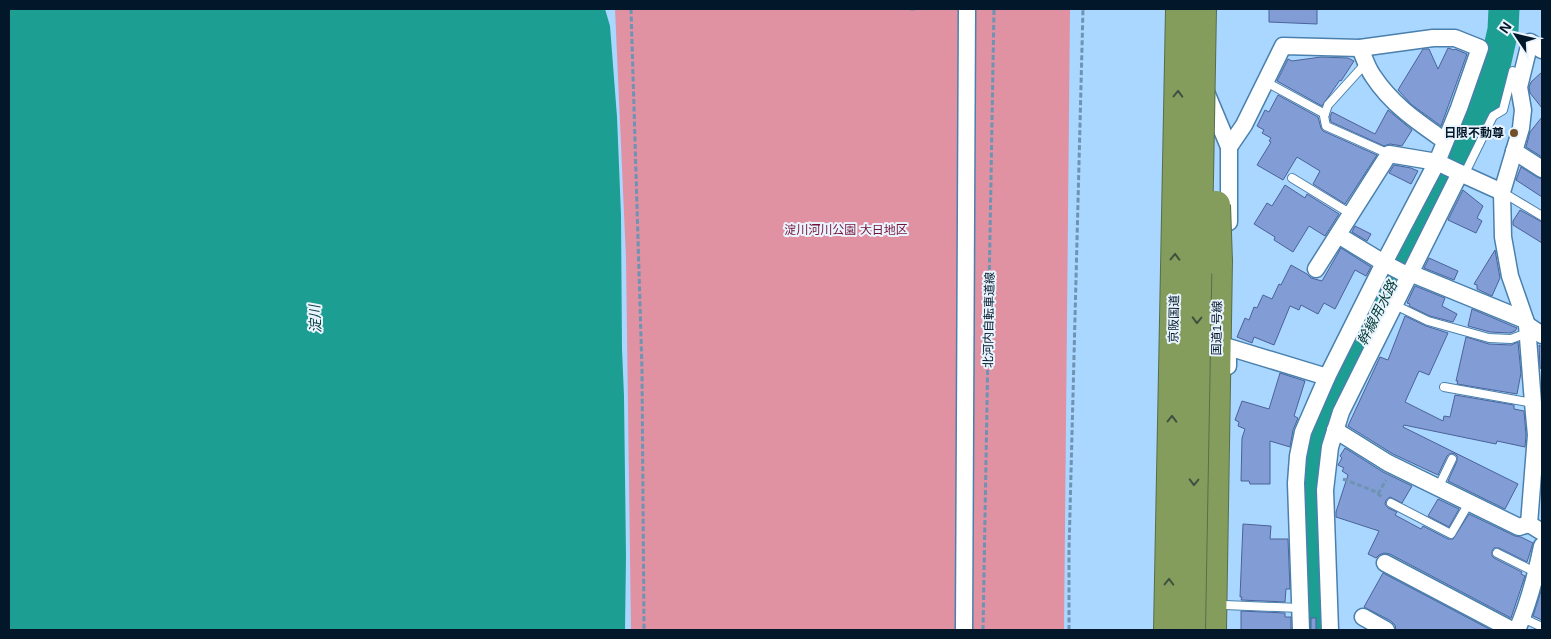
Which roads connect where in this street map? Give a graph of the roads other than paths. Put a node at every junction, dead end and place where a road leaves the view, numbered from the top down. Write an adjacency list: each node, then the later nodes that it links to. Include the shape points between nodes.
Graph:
1 (967, 9): 46 (street, 北河内自転車道線)
2 (1170, 9): 11 (street)
3 (1180, 9): 47 (highway, 京阪国道, one-way to 3, bridge)
4 (1202, 18): 48 (highway, 京阪国道, one-way to 48, bridge); 49 (highway, 国道1号線, bridge, via 1215,173 1218,261)
5 (1542, 50): 12 (street, via 1530,42 1519,88 1523,110)
6 (1363, 55): 8 (street, via 1283,46); 9 (lane); 10 (street, via 1372,75 1391,100); 10 (street, via 1433,38 1456,38 1480,48)
7 (1513, 71): 16 (lane, via 1503,110 1493,116)
8 (1266, 82): 9 (lane); 11 (street, via 1244,126)
9 (1325, 114): 13 (lane, via 1326,126)
10 (1445, 141): 14 (street)
11 (1229, 147): 27 (street)
12 (1514, 151): 15 (street); 18 (street)
13 (1389, 154): 14 (street); 19 (street)
14 (1439, 163): 16 (street); 22 (street)
15 (1542, 169)
16 (1460, 173): 18 (street); 24 (street)
17 (1292, 178): 19 (lane)
18 (1502, 192): 20 (lane); 26 (street, via 1502,237 1510,276)
19 (1351, 214): 21 (street)
20 (1542, 216)
21 (1338, 235): 22 (street); 23 (street)
22 (1387, 265): 24 (street); 28 (street)
23 (1316, 269)
24 (1408, 275): 25 (street); 26 (street)
25 (1395, 305): 26 (lane, via 1428,321 1489,338 1511,339); 31 (street, via 1341,412)
26 (1530, 328): 30 (street)
27 (1228, 347): 28 (street); 41 (street)
28 (1327, 377): 42 (street, via 1304,432 1298,456)
29 (1444, 387): 30 (lane)
30 (1533, 403): 36 (street)
31 (1336, 430): 33 (street, via 1388,463); 52 (street, via 1330,447 1325,490)
32 (1452, 459): 33 (lane)
33 (1438, 488): 35 (street)
34 (1391, 502): 35 (lane, via 1451,534)
35 (1469, 503): 36 (street, via 1519,527)
36 (1535, 528)
37 (1542, 546): 40 (street)
38 (1497, 553): 40 (lane)
39 (1385, 563): 44 (street)
40 (1537, 573): 44 (street)
41 (1225, 605): 42 (lane); 50 (street)
42 (1300, 608): 51 (street)
43 (1363, 616): 53 (street)
44 (1517, 626): 45 (lane)
45 (1542, 627)
46 (964, 630)
47 (1168, 630)
48 (1191, 630)
49 (1212, 630)
50 (1224, 630)
51 (1301, 630)
52 (1330, 630)
53 (1386, 630)

